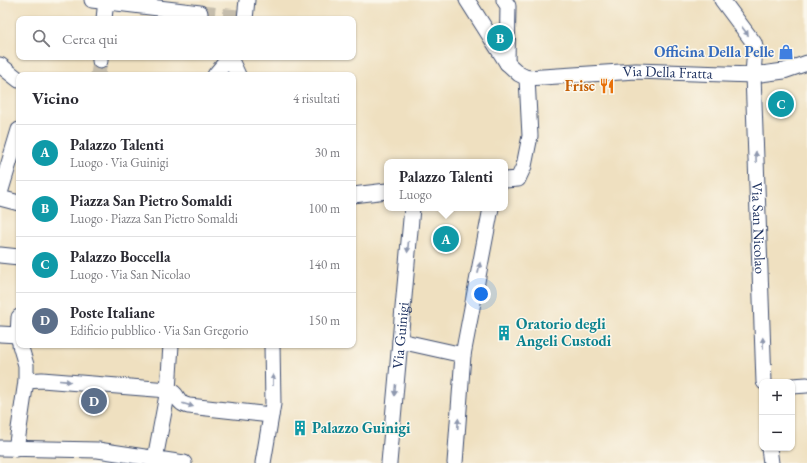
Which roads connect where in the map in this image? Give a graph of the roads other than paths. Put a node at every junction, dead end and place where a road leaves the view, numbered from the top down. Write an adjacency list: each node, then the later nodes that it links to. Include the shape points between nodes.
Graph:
1 (247, 0): 8 (street)
2 (467, 0): 11 (street)
3 (504, 0): 11 (street, via 508,6)
4 (722, 0): 16 (street, Via San Nicolao, one-way to 16, via 754,43)
5 (102, 1): 6 (street); 7 (street)
6 (200, 13)
7 (104, 16)
8 (243, 16)
9 (228, 60): 14 (street)
10 (231, 60): 15 (street)
11 (507, 63): 18 (street)
12 (807, 63): 16 (street, Via Della Fratta)
13 (0, 65): 17 (street)
14 (218, 72)
15 (237, 72)
16 (753, 75): 18 (street, Via Della Fratta, via 636,71); 37 (street, Via San Nicolao, one-way to 16)
17 (16, 78)
18 (527, 78): 20 (street, via 530,136 524,166 518,179)
19 (16, 140): 22 (street)
20 (508, 180)
21 (384, 191): 23 (street)
22 (0, 193)
23 (356, 195)
24 (0, 198): 25 (street)
25 (16, 202)
26 (412, 211): 32 (street, Via Guinigi, one-way to 32)
27 (490, 211): 36 (street, one-way to 27)
28 (0, 255): 29 (street)
29 (16, 257)
30 (0, 334): 31 (street)
31 (16, 339)
32 (400, 341): 36 (street); 50 (street, Via Guinigi, one-way to 50)
33 (21, 348): 38 (street, via 26,365)
34 (171, 348): 41 (street)
35 (272, 348): 42 (street, one-way to 35)
36 (463, 355): 51 (street, one-way to 36)
37 (764, 379)
38 (26, 381): 41 (street, one-way to 41, via 42,380); 43 (street)
39 (807, 385): 40 (street)
40 (795, 386)
41 (168, 390): 42 (street, one-way to 42, via 174,392 183,404 189,406); 47 (street)
42 (271, 415): 49 (street)
43 (16, 449): 44 (street); 46 (street)
44 (0, 450)
45 (769, 451): 52 (street)
46 (75, 456): 47 (street, via 98,450)
47 (155, 459): 48 (street)
48 (184, 463)
49 (263, 463)
50 (389, 463)
51 (455, 463)
52 (771, 463)

